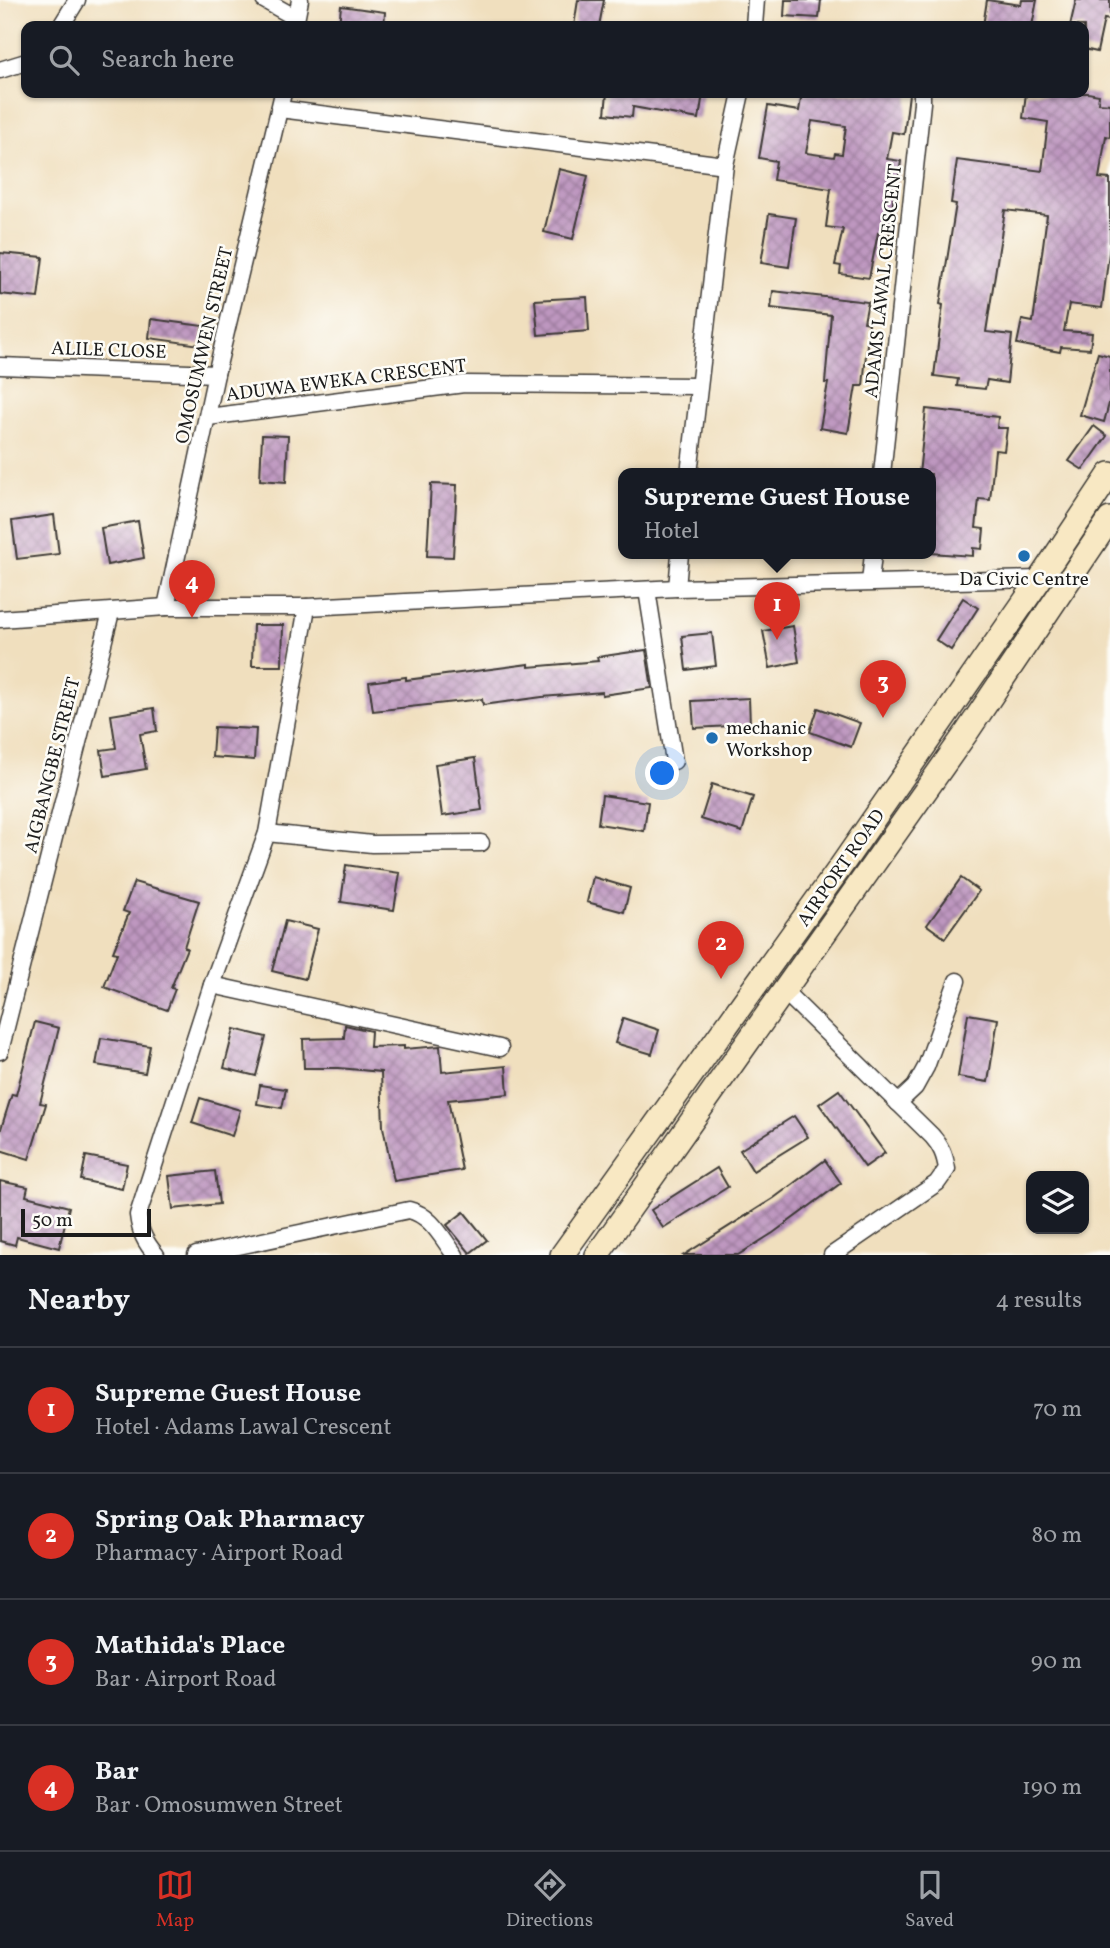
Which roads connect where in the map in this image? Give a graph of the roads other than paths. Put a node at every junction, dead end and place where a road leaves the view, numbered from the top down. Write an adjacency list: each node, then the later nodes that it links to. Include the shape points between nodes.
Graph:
1 (77, 0): 5 (street)
2 (264, 0): 6 (street)
3 (300, 0): 7 (street)
4 (756, 0): 8 (street)
5 (64, 21)
6 (294, 21)
7 (295, 21)
8 (754, 21)
9 (21, 64): 10 (street)
10 (0, 70)
11 (282, 98): 14 (street, OMOSUMWEN STREET)
12 (740, 98): 15 (street)
13 (922, 98): 21 (street, ADAMS LAWAL CRESCENT)
14 (280, 109): 15 (street); 17 (street, OMOSUMWEN STREET)
15 (725, 165): 18 (street)
16 (0, 366): 17 (street, ALILE CLOSE)
17 (216, 374): 19 (street, OMOSUMWEN STREET)
18 (698, 386): 19 (street, ADUWA EWEKA CRESCENT, via 464,384); 20 (street)
19 (208, 417): 30 (street, OMOSUMWEN STREET)
20 (690, 468)
21 (883, 468)
22 (1110, 474): 26 (main road, AIRPORT ROAD)
23 (1110, 519): 38 (main road, AIRPORT ROAD)
24 (680, 559): 28 (street)
25 (872, 559): 27 (street)
26 (1040, 579): 27 (street); 37 (main road, AIRPORT ROAD)
27 (870, 582): 28 (street)
28 (677, 588): 29 (street)
29 (648, 590): 31 (street); 34 (street)
30 (166, 607): 31 (street); 32 (street)
31 (307, 607): 35 (street)
32 (111, 612): 33 (street); 43 (street, AIGBANGBE STREET)
33 (0, 619)
34 (674, 761)
35 (267, 833): 36 (street, via 372,844); 40 (street)
36 (481, 843)
37 (839, 869): 38 (main road); 48 (main road, AIRPORT ROAD)
38 (859, 885): 41 (main road, AIRPORT ROAD)
39 (957, 981): 44 (street, via 926,1068)
40 (212, 985): 42 (street); 45 (street, via 138,1215 144,1241)
41 (784, 991): 44 (street); 49 (main road, AIRPORT ROAD)
42 (500, 1048)
43 (0, 1051)
44 (898, 1103): 50 (street, via 941,1147 947,1169 937,1183)
45 (156, 1255)
46 (196, 1255): 47 (street, via 409,1210 428,1220)
47 (455, 1255)
48 (562, 1255)
49 (597, 1255)
50 (832, 1255)

